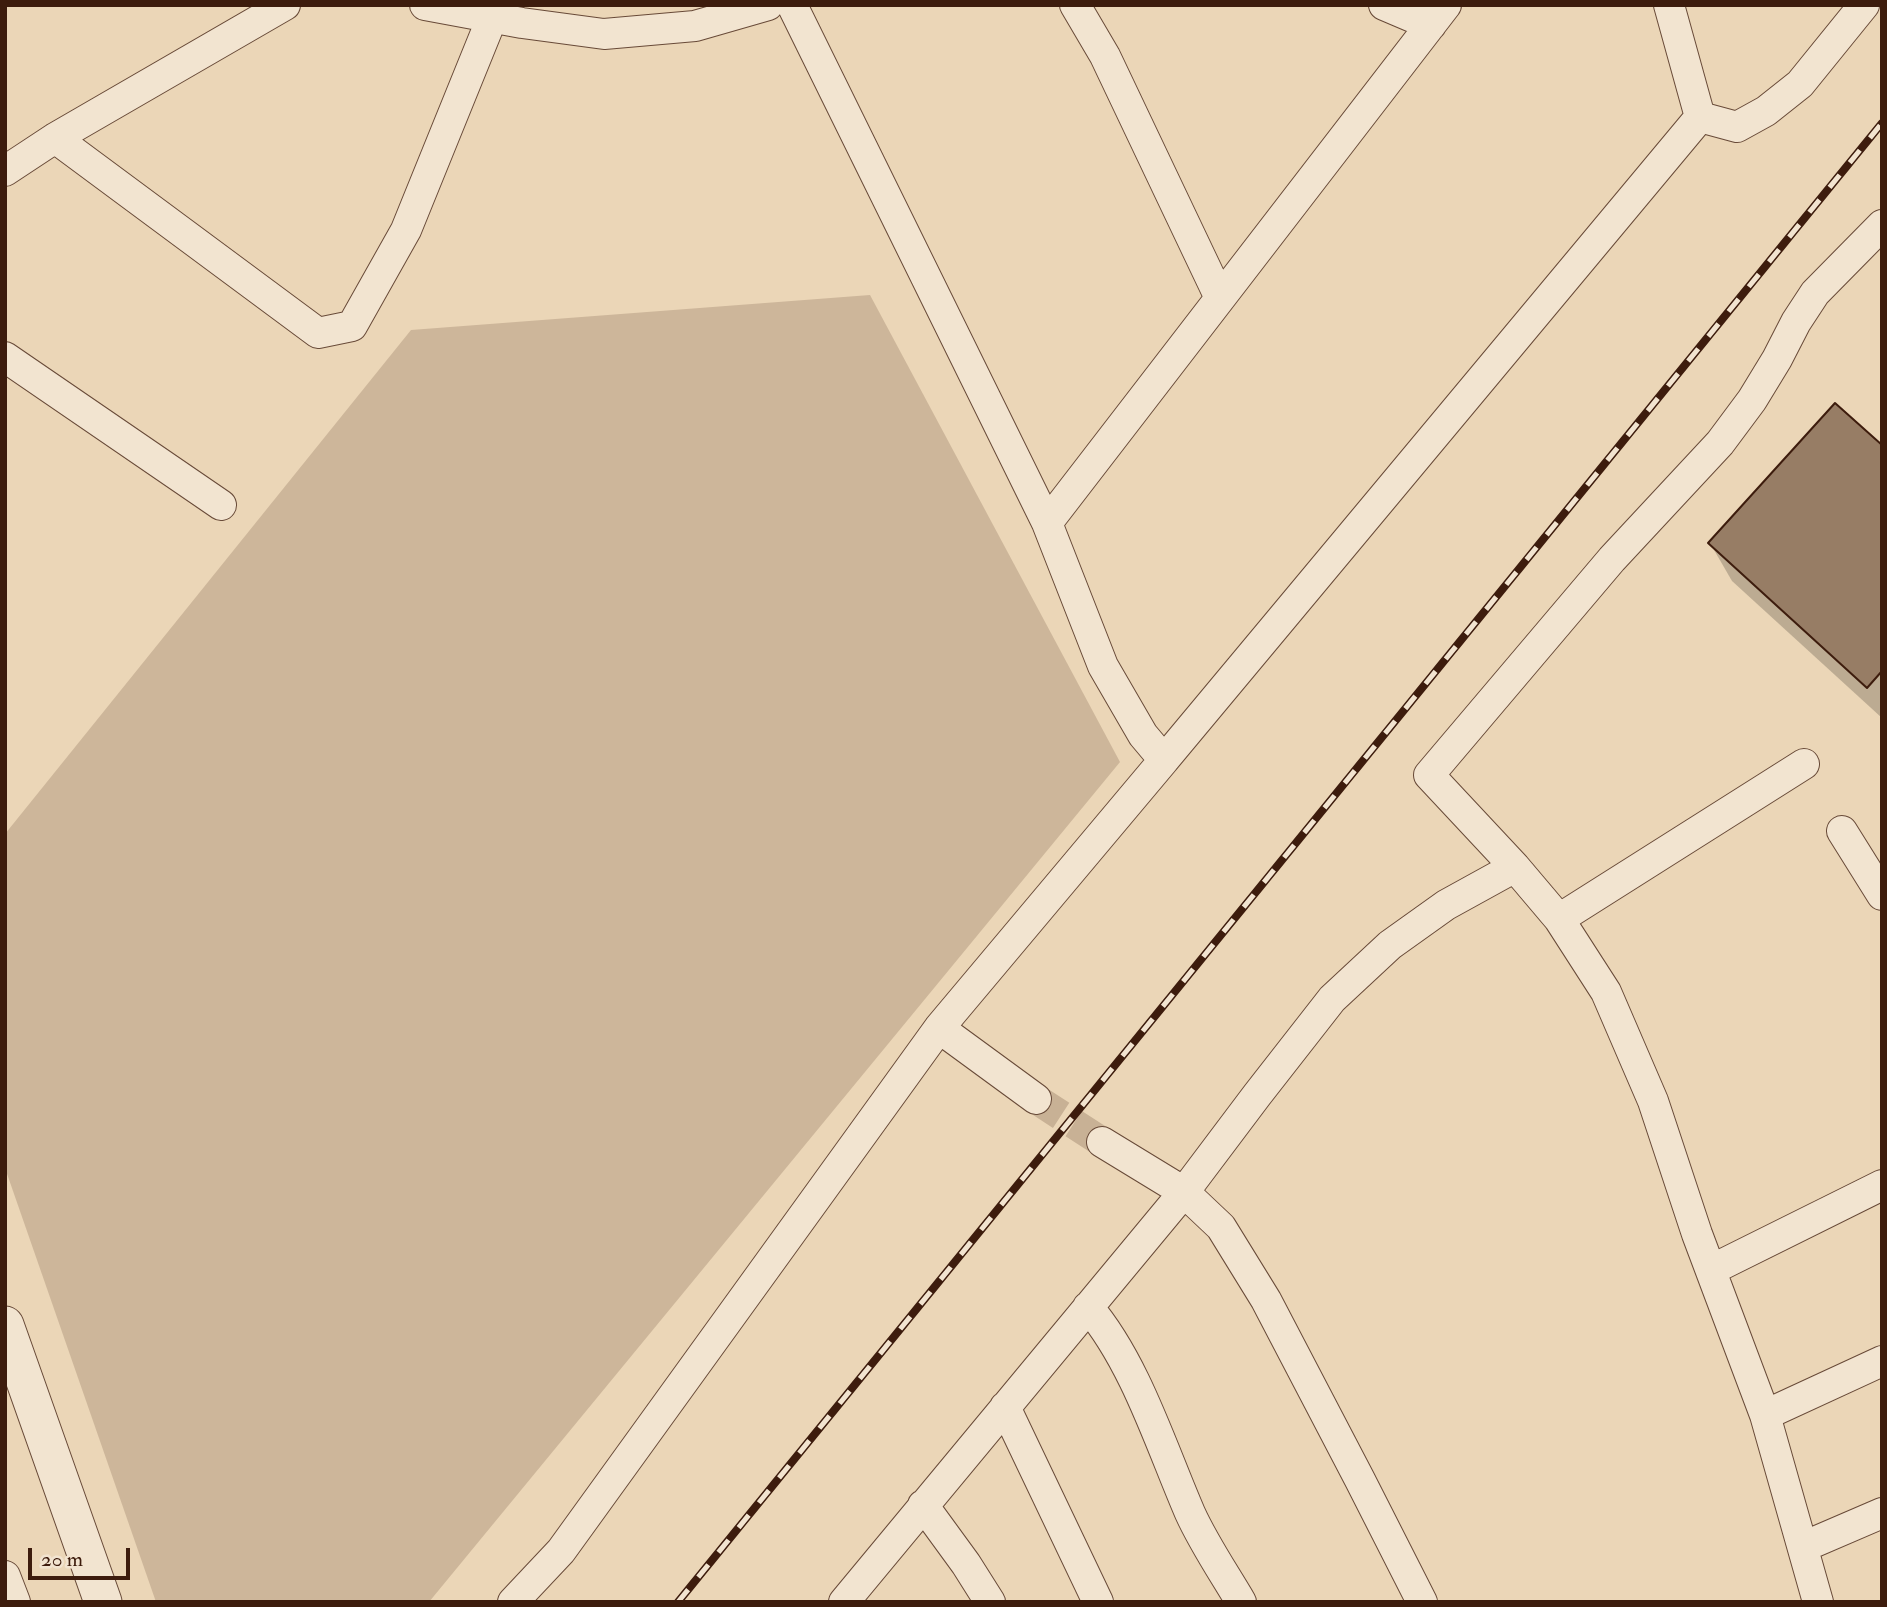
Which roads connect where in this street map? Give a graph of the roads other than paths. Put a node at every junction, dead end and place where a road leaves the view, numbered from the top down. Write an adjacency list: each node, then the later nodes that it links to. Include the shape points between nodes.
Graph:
1 (285, 5): 12 (street)
2 (425, 5): 10 (street)
3 (768, 5): 10 (street, via 695,26 604,33)
4 (792, 5): 18 (street)
5 (1075, 5): 15 (street, via 1105,56)
6 (1384, 5): 9 (street)
7 (1669, 5): 11 (street)
8 (1860, 7): 11 (street, via 1800,84 1766,111 1737,127)
9 (1438, 15): 15 (street)
10 (492, 18): 12 (street, via 406,230 352,326 318,333)
11 (1700, 117): 19 (street)
12 (55, 138): 13 (street)
13 (5, 171)
14 (1882, 225): 22 (street, via 1815,293 1752,400 1720,443 1612,559 1429,775)
15 (1220, 298): 18 (street)
16 (5, 357): 17 (street)
17 (221, 505)
18 (1046, 523): 19 (street, via 1103,666 1143,735)
19 (1164, 760): 25 (street)
20 (1804, 764): 24 (street)
21 (1842, 831): 23 (street)
22 (1515, 867): 24 (street); 29 (street, via 1446,905 1390,945 1332,999)
23 (1882, 895)
24 (1559, 919): 30 (street, via 1606,992 1653,1101)
25 (939, 1028): 26 (street); 42 (street, via 561,1551)
26 (1036, 1099)
27 (1101, 1142): 29 (street)
28 (1882, 1185): 30 (street)
29 (1184, 1192): 31 (street); 47 (street, via 1221,1227 1266,1300)
30 (1710, 1270): 35 (street)
31 (1088, 1307): 34 (street); 46 (street, via 1134,1382 1192,1517)
32 (5, 1325): 41 (street)
33 (1882, 1361): 35 (street)
34 (1005, 1407): 36 (street); 45 (street)
35 (1765, 1415): 38 (street)
36 (923, 1505): 43 (street); 44 (street)
37 (1882, 1513): 38 (street)
38 (1803, 1546): 48 (street)
39 (5, 1576): 40 (street)
40 (15, 1602)
41 (103, 1602)
42 (513, 1602)
43 (844, 1602)
44 (989, 1602)
45 (1098, 1602)
46 (1241, 1602)
47 (1422, 1602)
48 (1818, 1602)

